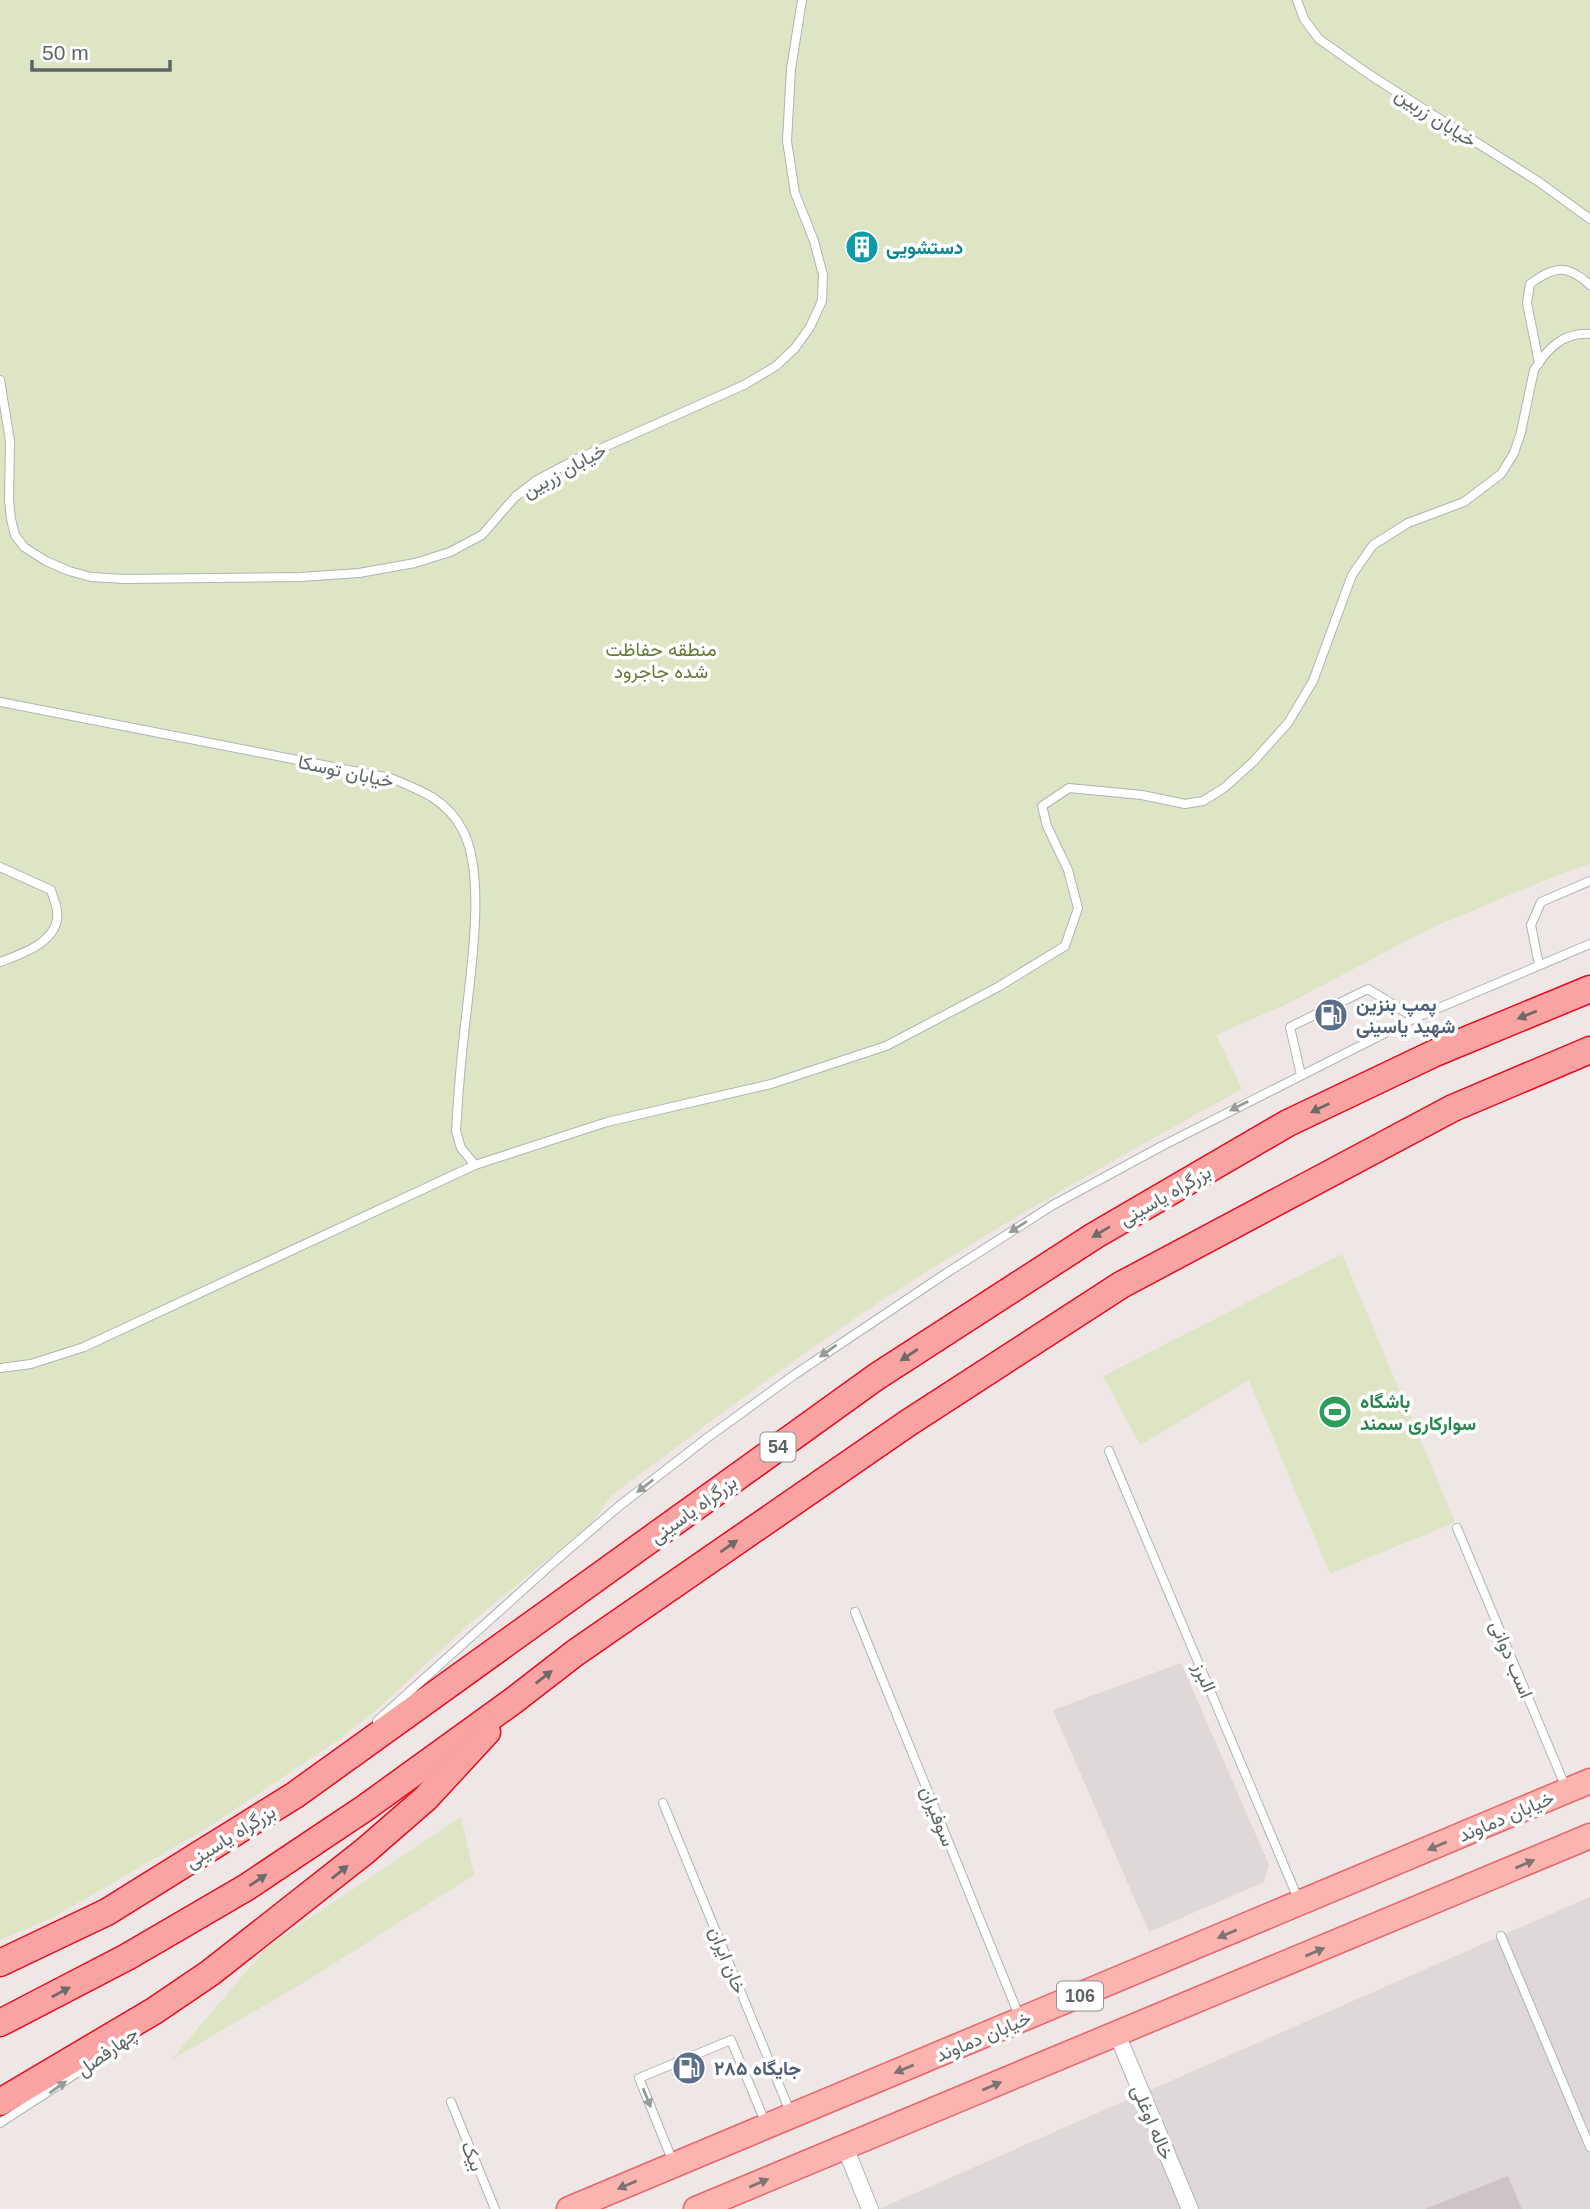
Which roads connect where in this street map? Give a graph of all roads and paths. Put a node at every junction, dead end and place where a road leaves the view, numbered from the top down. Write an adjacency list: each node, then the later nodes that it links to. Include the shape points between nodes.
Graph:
1 (802, 0): 7 (lane, خیابان زربین, via 791,69 787,141 795,193 823,275 822,301 810,327 776,366 537,480 515,497 482,535 450,552 359,573 300,577 125,579 69,571 24,547 15,535 10,519 10,441)
2 (1297, 0): 3 (lane, خیابان زربین, via 1319,39)
3 (1590, 219)
4 (1590, 285): 6 (lane, via 1565,269 1545,272 1530,284 1527,303)
5 (1590, 334): 6 (lane, via 1558,340)
6 (1539, 363): 18 (lane, via 1517,443 1501,474 1464,502 1408,523 1373,545 1352,575 1313,681 1288,723 1224,788 1203,801 1185,804 1069,788 1042,806 1078,908 1065,946 886,1046 771,1084 607,1122)
7 (0, 380)
8 (0, 702): 18 (lane, خیابان توسکا, via 390,778 429,794 449,811 474,859 475,933 456,1130 461,1148)
9 (0, 867): 12 (lane, via 51,890 58,914 49,938)
10 (1590, 881): 13 (lane, via 1541,902 1531,925)
11 (1590, 944): 13 (lane)
12 (0, 962)
13 (1539, 965): 15 (lane)
14 (1590, 989): 26 (highway, بزرگراه یاسینی / 54, one-way to 26, via 1435,1053 1288,1123 1094,1236 876,1377)
15 (1415, 1018): 17 (lane); 17 (lane, via 1368,989 1330,1006 1290,1027)
16 (1590, 1050): 23 (highway, one-way to 16, via 575,1653 908,1423 1121,1285 1453,1108)
17 (1301, 1075): 26 (lane, one-way to 26, via 1054,1205 794,1375 618,1507)
18 (475, 1165): 19 (lane, via 85,1347 32,1364)
19 (0, 1368)
20 (1109, 1451): 29 (lane, البرز)
21 (1457, 1528): 25 (lane, اسب دوانی)
22 (855, 1612): 33 (lane, سوفیران)
23 (513, 1701): 32 (highway, one-way to 23, via 426,1798); 34 (highway, one-way to 23, via 247,1887)
24 (1590, 1781): 25 (main road, خیابان دماوند / 106)
25 (1567, 1790): 29 (main road, خیابان دماوند / 106, one-way to 29)
26 (295, 1795): 31 (highway, بزرگراه یاسینی / 54, via 107,1912)
27 (663, 1803): 40 (lane, خان ایران)
28 (1590, 1836): 35 (main road, 106, one-way to 28)
29 (1300, 1903): 33 (main road, خیابان دماوند / 106, one-way to 33)
30 (1501, 1936): 44 (lane)
31 (0, 1963)
32 (210, 1973): 36 (lane, چهارفصل); 38 (highway)
33 (1021, 2020): 40 (main road, خیابان دماوند / 106, one-way to 40)
34 (0, 2024)
35 (1116, 2034): 43 (main road, 106, one-way to 35); 50 (street, خاله اوغلی)
36 (117, 2045)
37 (107, 2052): 41 (lane, چهارفصل, one-way to 37)
38 (0, 2102)
39 (451, 2102): 46 (lane, بیک)
40 (792, 2116): 42 (main road, خیابان دماوند / 106)
41 (0, 2123)
42 (768, 2126): 45 (main road, خیابان دماوند / 106); 45 (lane, one-way to 45, via 731,2040 639,2078)
43 (845, 2147): 48 (main road, 106, one-way to 43); 49 (street)
44 (1590, 2147)
45 (675, 2165): 47 (main road, خیابان دماوند / 106, one-way to 47)
46 (495, 2209)
47 (569, 2209)
48 (697, 2209)
49 (870, 2209)
50 (1190, 2209)

